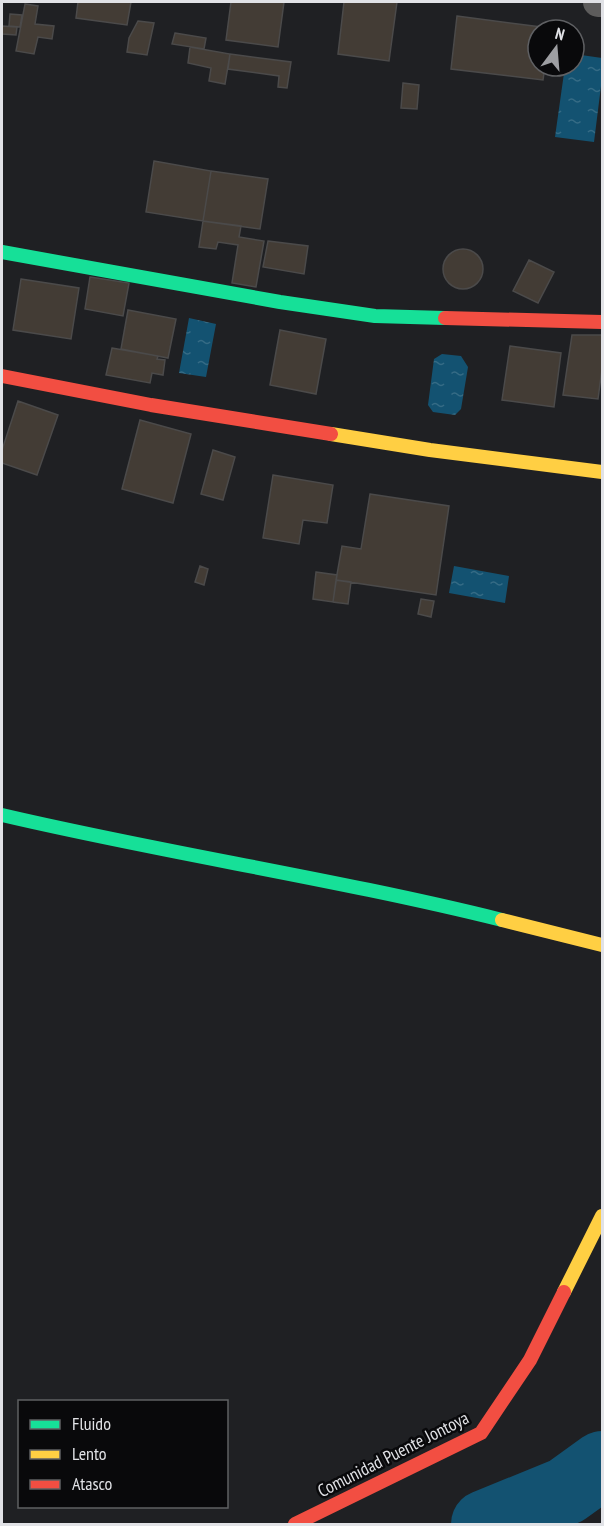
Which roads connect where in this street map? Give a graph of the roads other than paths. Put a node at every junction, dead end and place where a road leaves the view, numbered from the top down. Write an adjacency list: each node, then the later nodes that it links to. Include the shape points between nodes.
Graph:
1 (597, 2): 2 (street)
2 (603, 2)
3 (2, 252): 4 (street, via 375,316)
4 (603, 322)
5 (2, 376): 6 (street, via 186,411 430,450)
6 (603, 472)
7 (2, 815): 8 (street, via 432,903)
8 (603, 945)
9 (603, 1216): 10 (street, Comunidad Puente Jontoya, via 530,1360 481,1433)
10 (295, 1524)

